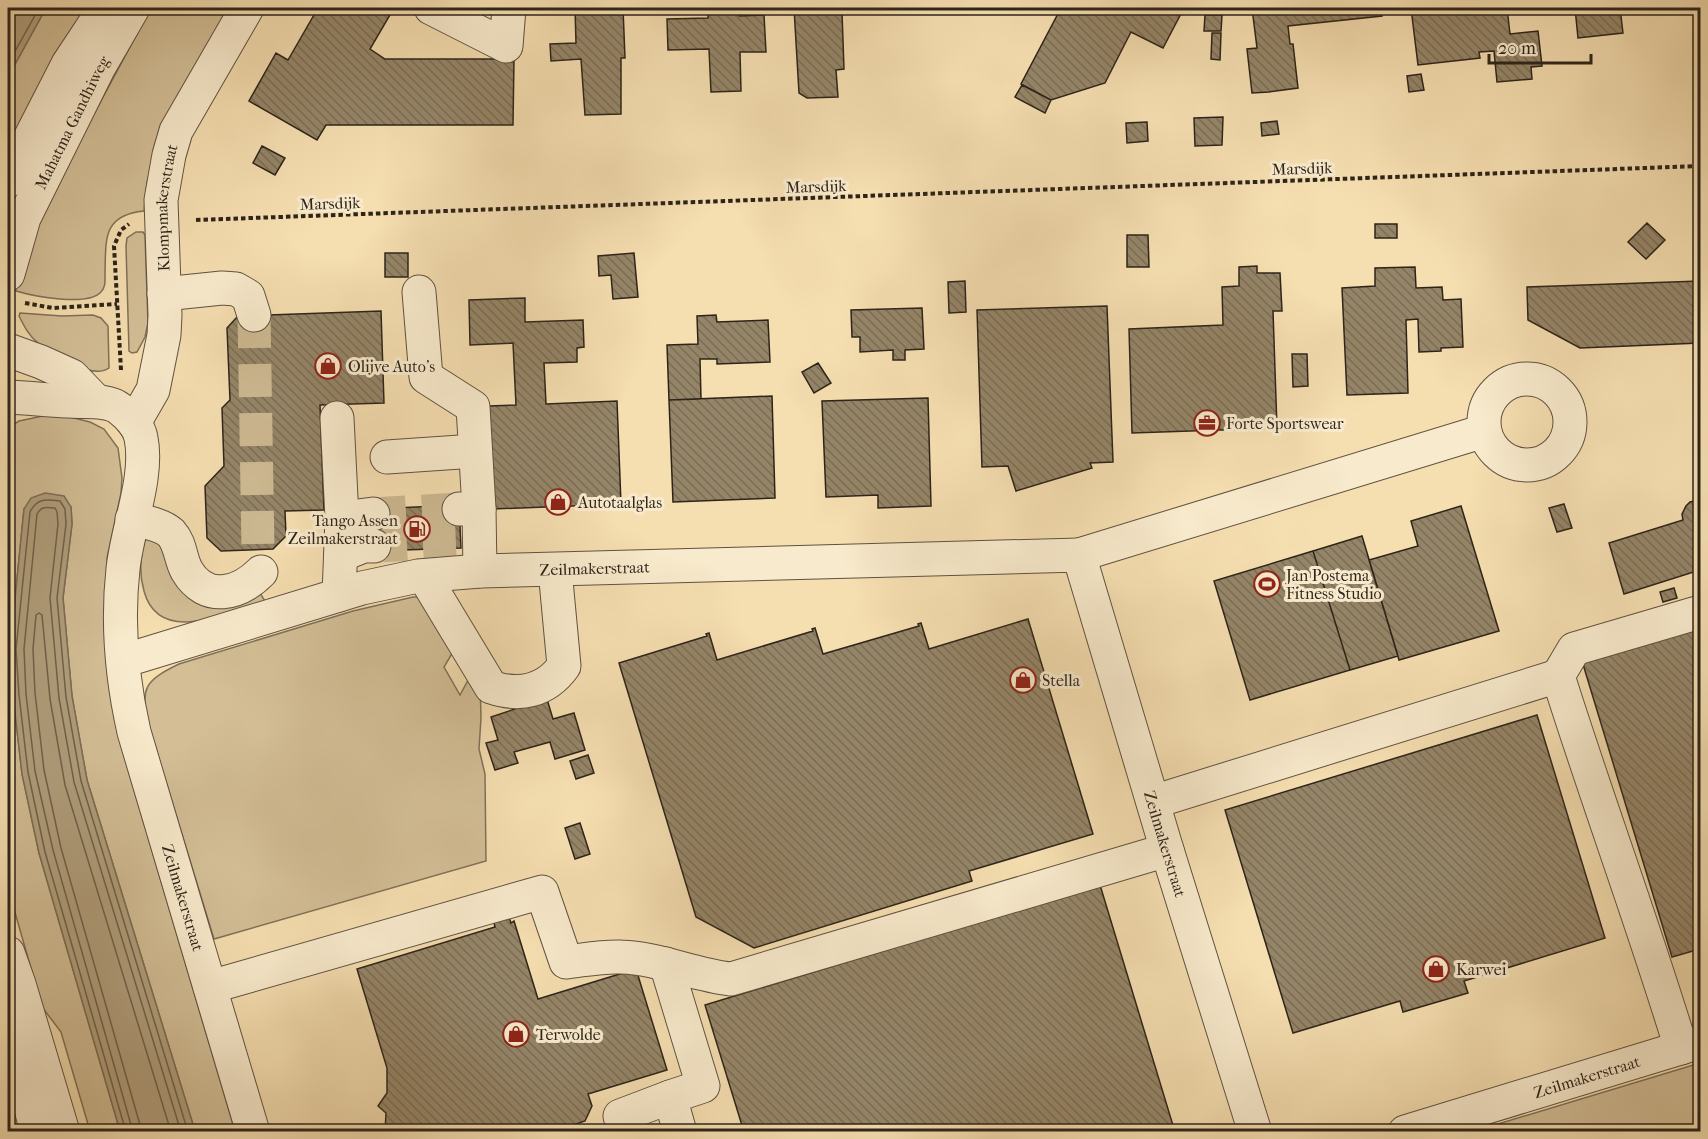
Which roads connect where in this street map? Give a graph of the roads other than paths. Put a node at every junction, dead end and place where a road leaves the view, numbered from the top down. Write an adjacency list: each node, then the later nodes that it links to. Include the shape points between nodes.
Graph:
1 (105, 8): 6 (street, Mahatma Gandhiweg, via 68,64)
2 (133, 8): 7 (street, Mahatma Gandhiweg, via 24,218)
3 (247, 8): 9 (street, Klompmakerstraat, via 176,131 164,178)
4 (431, 8): 5 (street, via 506,46)
5 (509, 8)
6 (8, 181)
7 (8, 274)
8 (419, 292): 17 (street, via 426,377 473,407)
9 (164, 294): 10 (street, via 236,289 248,296); 15 (street, Klompmakerstraat, via 161,355 153,390)
10 (254, 315)
11 (8, 350): 13 (street, via 72,376)
12 (8, 397): 13 (street)
13 (96, 401): 15 (street, via 118,407)
14 (337, 418): 22 (street, via 357,516)
15 (134, 423): 19 (street, Zeilmakerstraat, via 143,453)
16 (1484, 431): 23 (street, Zeilmakerstraat)
17 (475, 451): 18 (street); 21 (street, via 469,509)
18 (387, 456)
19 (132, 519): 27 (street, via 170,532 187,570 205,588 215,592 225,593 245,585 259,561); 29 (street, Zeilmakerstraat, via 123,568)
20 (374, 546): 22 (street)
21 (473, 551): 24 (street, Zeilmakerstraat); 25 (street, Zeilmakerstraat)
22 (341, 555): 26 (street)
23 (1079, 555): 24 (street, Zeilmakerstraat); 31 (street, Zeilmakerstraat)
24 (555, 570): 25 (street, via 564,666 554,679 537,689 502,691 491,687)
25 (424, 576): 26 (street, Zeilmakerstraat)
26 (339, 595): 27 (street, Zeilmakerstraat)
27 (284, 612): 29 (street, Zeilmakerstraat)
28 (1701, 612): 30 (street, via 1574,649)
29 (123, 661): 35 (street, Zeilmakerstraat, via 134,732)
30 (1558, 676): 31 (street); 37 (street, via 1660,981)
31 (1153, 802): 32 (street, Zeilmakerstraat)
32 (1167, 850): 34 (street, via 731,979); 44 (street, Zeilmakerstraat)
33 (8, 953): 40 (street)
34 (666, 964): 35 (street, via 622,957 566,962 542,892); 38 (street, via 703,1086)
35 (210, 987): 41 (street, Zeilmakerstraat)
36 (8, 1015): 39 (street)
37 (1691, 1045): 45 (street, Zeilmakerstraat)
38 (670, 1097): 42 (street, via 620,1116); 43 (street)
39 (37, 1131)
40 (63, 1131)
41 (253, 1131)
42 (624, 1131)
43 (680, 1131)
44 (1255, 1131)
45 (1405, 1131)

